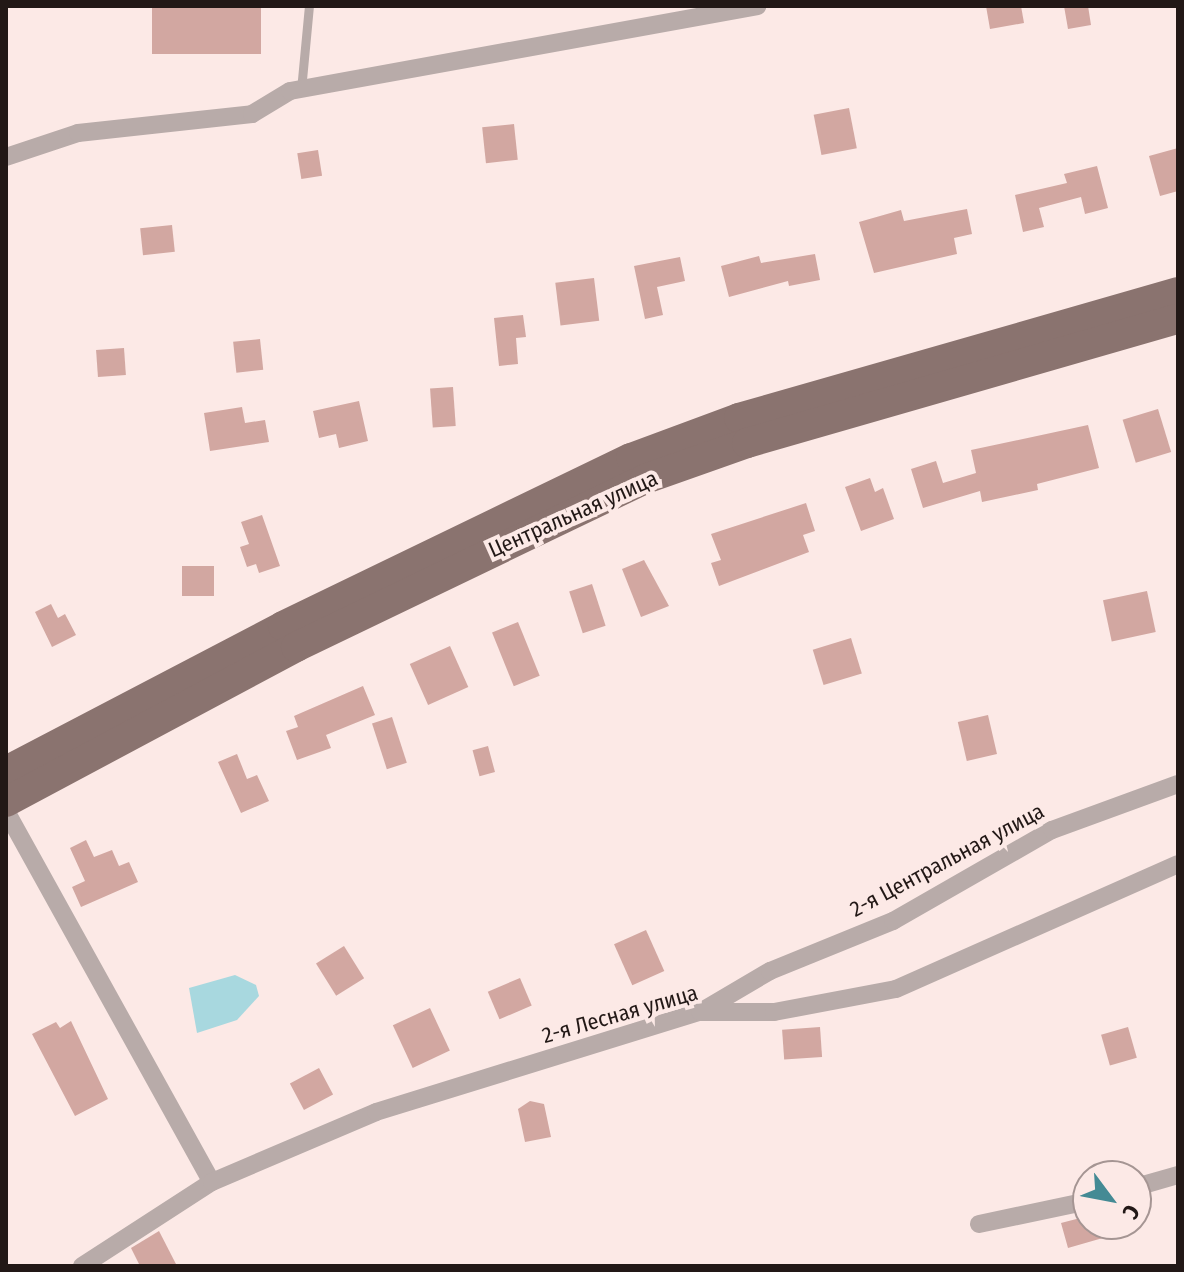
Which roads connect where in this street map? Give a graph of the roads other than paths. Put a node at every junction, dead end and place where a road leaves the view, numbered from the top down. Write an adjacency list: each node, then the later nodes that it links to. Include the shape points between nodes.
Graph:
1 (309, 6): 3 (lane)
2 (757, 6): 3 (street)
3 (301, 90): 4 (street, via 252,114 78,133)
4 (6, 157)
5 (1178, 292): 7 (main road, Центральная улица, via 739,418 631,458 296,619)
6 (1178, 319): 9 (main road, Центральная улица, via 747,443 645,479 296,647)
7 (6, 771)
8 (1178, 784): 12 (street, 2-я Центральная улица, via 1052,830 893,921 770,971)
9 (6, 802)
10 (6, 811): 14 (street)
11 (1178, 864): 12 (street, 2-я Лесная улица, via 896,989 774,1012)
12 (700, 1012): 14 (street, 2-я Лесная улица, via 376,1112)
13 (1178, 1175): 15 (street)
14 (212, 1182): 18 (street, 2-я Лесная улица)
15 (1152, 1182)
16 (1072, 1204): 17 (street)
17 (979, 1224)
18 (82, 1266)

